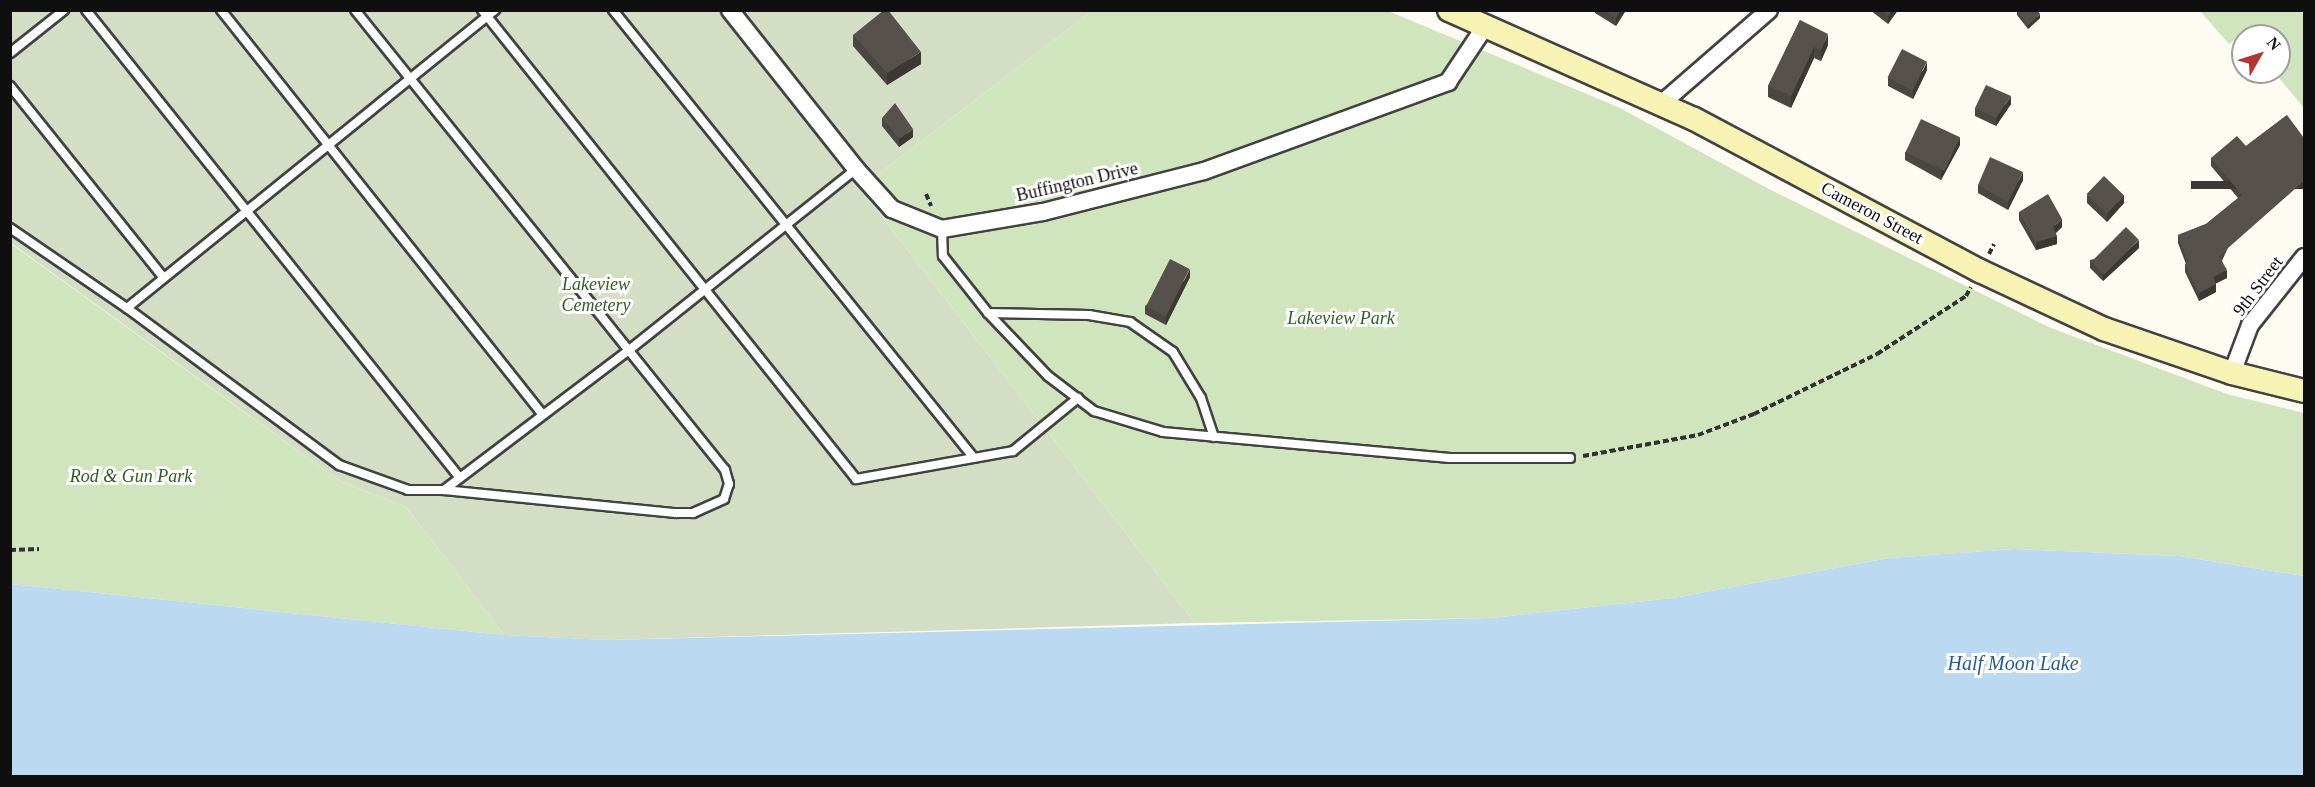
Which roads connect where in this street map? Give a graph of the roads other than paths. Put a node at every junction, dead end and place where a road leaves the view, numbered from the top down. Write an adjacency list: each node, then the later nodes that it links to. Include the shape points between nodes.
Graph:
1 (64, 10): 12 (lane)
2 (86, 10): 18 (lane)
3 (221, 10): 16 (lane)
4 (356, 10): 13 (lane)
5 (495, 10): 10 (lane)
6 (613, 10): 19 (lane)
7 (730, 10): 17 (street)
8 (1449, 10): 11 (main road, Cameron Street)
9 (1768, 10): 15 (street)
10 (485, 14): 13 (lane); 24 (lane)
11 (1486, 26): 15 (main road, Cameron Street); 21 (street, Buffington Drive, via 1448,82 1204,171 1043,212)
12 (10, 53)
13 (411, 79): 16 (lane); 27 (lane)
14 (10, 86): 23 (lane)
15 (1662, 104): 28 (main road, Cameron Street, via 1980,271 2104,329)
16 (327, 143): 18 (lane); 31 (lane)
17 (856, 169): 19 (lane); 21 (street, via 892,209)
18 (246, 210): 23 (lane); 35 (lane)
19 (786, 225): 24 (lane); 33 (lane)
20 (10, 228): 25 (lane)
21 (942, 229): 26 (lane, via 944,256)
22 (2304, 256): 28 (street, 9th Street, via 2250,325)
23 (164, 278): 25 (lane)
24 (706, 289): 27 (lane); 33 (lane, via 855,479)
25 (127, 308): 36 (lane, via 339,465 408,490)
26 (988, 313): 30 (lane, via 1048,376); 32 (lane, via 1089,315 1130,322 1173,352 1202,398)
27 (628, 351): 31 (lane); 36 (lane, via 725,470 729,484 724,499 693,513 676,513)
28 (2232, 373): 29 (main road, Cameron Street)
29 (2304, 391)
30 (1078, 398): 32 (lane, via 1094,411 1163,432); 33 (lane, via 1014,451)
31 (543, 415): 35 (lane)
32 (1214, 437): 34 (lane, via 1450,458)
33 (974, 458)
34 (1570, 458)
35 (460, 478): 36 (lane)
36 (444, 490)

